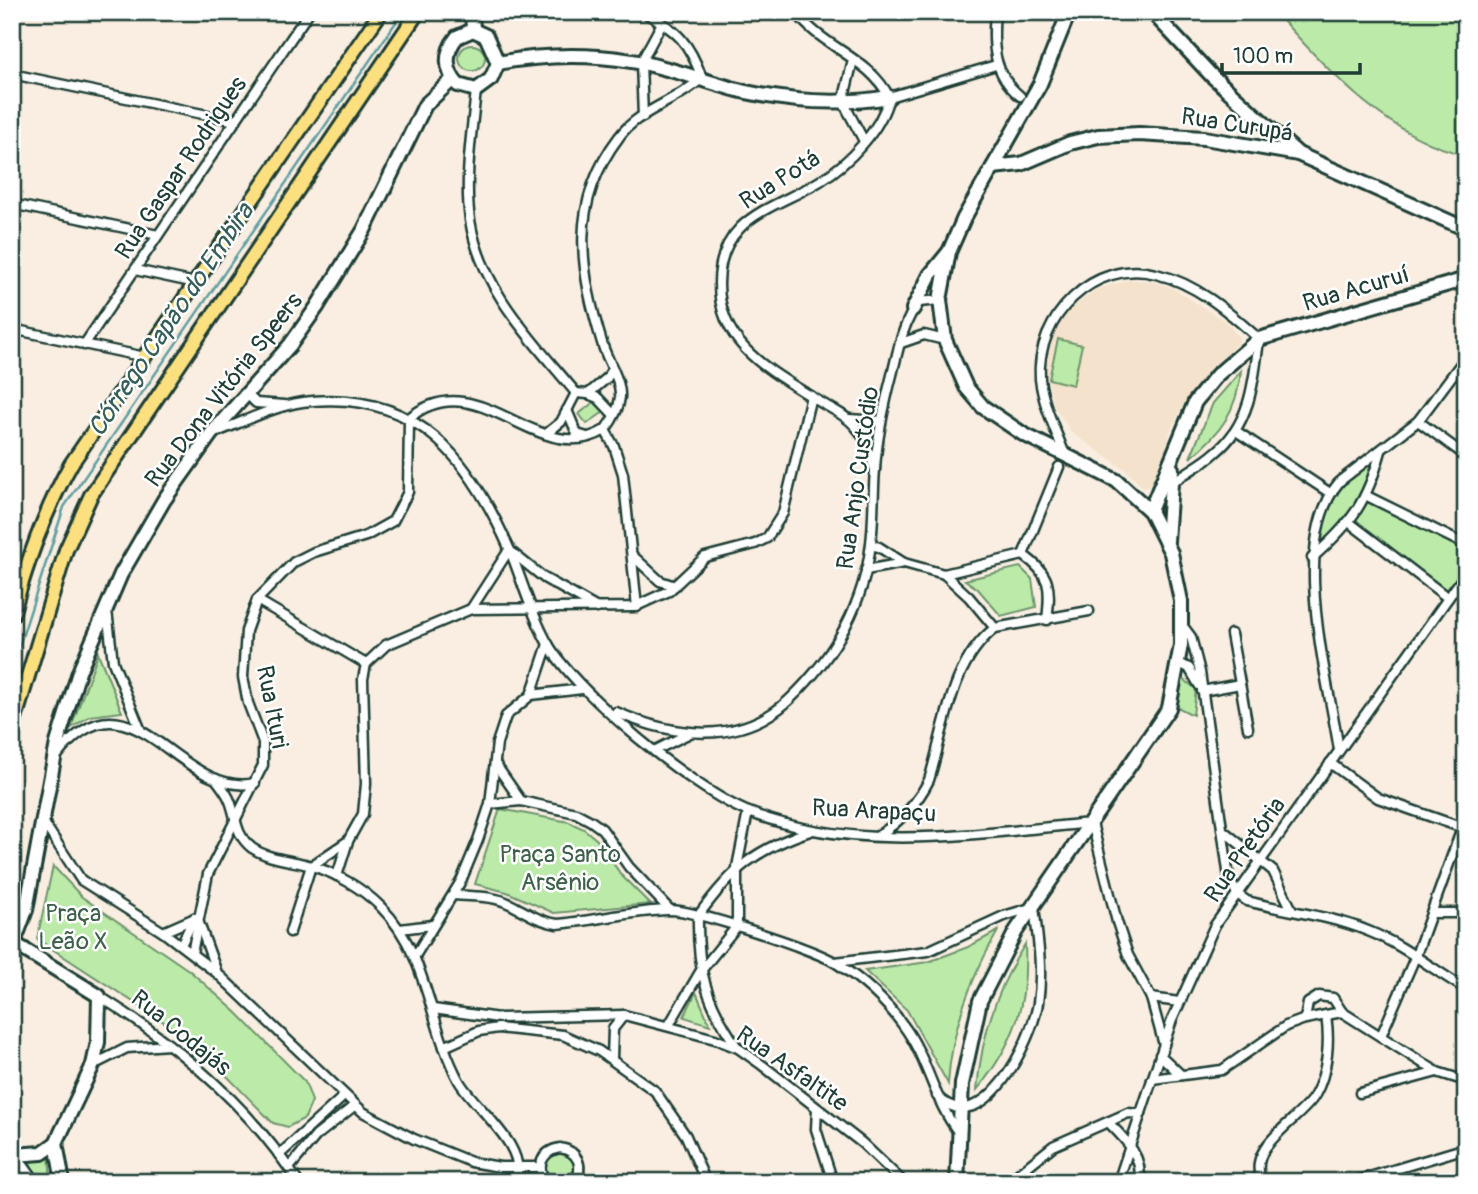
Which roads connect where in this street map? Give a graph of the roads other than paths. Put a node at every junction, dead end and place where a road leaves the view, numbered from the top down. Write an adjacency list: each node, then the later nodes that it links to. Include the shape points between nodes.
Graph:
1 (381, 12): 36 (main road)
2 (418, 12): 109 (main road, via 91,495 66,550)
3 (472, 12): 11 (street)
4 (644, 12): 10 (street)
5 (796, 12): 12 (street)
6 (995, 12): 15 (street)
7 (1069, 12): 29 (street, via 1048,68)
8 (1152, 12): 25 (street, via 1211,75)
9 (307, 13): 24 (street, Rua Gaspar Rodrigues)
10 (662, 23): 13 (street); 17 (street, via 688,45)
11 (473, 30): 14 (street, via 485,36); 18 (street, via 457,37 449,50)
12 (853, 60): 21 (street, via 881,79); 22 (street)
13 (641, 62): 14 (street, via 560,58); 17 (street); 23 (street)
14 (498, 63): 19 (street, via 491,79)
15 (996, 65): 20 (street); 21 (street)
16 (12, 74): 24 (street)
17 (702, 78): 22 (street, via 778,97); 23 (street)
18 (453, 79): 19 (street); 47 (street, Rua Dona Vitória Speers, via 425,105 364,230 323,299 290,345)
19 (476, 90): 48 (street, via 469,181 470,219 478,252 510,313)
20 (1020, 96)
21 (890, 97): 22 (street); 26 (street, Rua Potá, via 880,123)
22 (843, 102): 26 (street)
23 (643, 117): 46 (street, via 621,133 593,176 586,209 586,286)
24 (236, 121): 32 (street, Rua Gaspar Rodrigues)
25 (1270, 127): 27 (street, via 1267,142); 28 (street)
26 (864, 141): 50 (street, Rua Potá, via 821,181 746,222 723,257 721,306 729,328 752,358)
27 (1256, 147): 28 (street, Rua Curupá); 29 (street, Rua Curupá, via 1157,135 1098,136 1021,164)
28 (1298, 154): 31 (street, Rua Curupá)
29 (993, 167): 33 (street)
30 (12, 204): 32 (street)
31 (1466, 229)
32 (159, 235): 34 (street, Rua Gaspar Rodrigues)
33 (948, 252): 37 (street); 38 (street, via 929,275)
34 (135, 270): 36 (street); 43 (street, Rua Gaspar Rodrigues)
35 (1466, 279): 40 (street, Rua Acuruí)
36 (196, 283): 44 (main road)
37 (940, 300): 38 (street, via 925,299); 41 (street)
38 (913, 309): 42 (street, Rua Anjo Custódio)
39 (12, 329): 43 (street)
40 (1259, 338): 59 (street, via 1254,380); 65 (street, via 1187,285 1156,273 1114,276 1081,290 1051,324 1042,350 1040,378); 66 (street, via 1217,375 1195,402)
41 (945, 340): 42 (street, via 924,335); 65 (street, via 966,387 983,407)
42 (901, 343): 56 (street, Rua Anjo Custódio)
43 (84, 345): 44 (street)
44 (145, 357): 95 (main road, via 60,483 33,545)
45 (1466, 358): 57 (street)
46 (612, 370): 49 (street); 53 (street, via 620,395)
47 (246, 393): 51 (street, via 256,403); 60 (street, Rua Dona Vitória Speers)
48 (576, 393): 49 (street); 52 (street)
49 (588, 394): 53 (street)
50 (811, 396): 55 (street, Rua Potá); 86 (street, via 783,513 775,528 755,544 705,556)
51 (291, 405): 54 (street, via 352,402); 60 (street)
52 (567, 407): 61 (street, via 561,422); 62 (street, via 573,428)
53 (614, 415): 58 (street)
54 (410, 418): 61 (street, via 435,401 457,400); 76 (street, Rua Arapaçu, via 444,443 468,471); 88 (street, Rua Ituri, via 408,492 393,521 366,536 294,562)
55 (847, 418): 56 (street, Rua Potá); 67 (street, Rua Potá, via 864,439)
56 (881, 421): 67 (street, Rua Anjo Custódio)
57 (1418, 421): 63 (street); 64 (street)
58 (605, 430): 62 (street); 79 (street, via 623,474)
59 (1236, 431): 68 (street, via 1215,453); 69 (street)
60 (211, 434): 89 (street, Rua Dona Vitória Speers, via 143,533)
61 (546, 434): 62 (street, via 564,439)
62 (587, 437)
63 (1381, 451): 69 (street); 70 (street)
64 (1466, 456)
65 (1062, 461): 71 (street, via 1116,481); 78 (street)
66 (1173, 461): 68 (street); 71 (street)
67 (875, 469): 74 (street, Rua Anjo Custódio)
68 (1171, 483): 73 (street)
69 (1330, 493): 80 (street)
70 (1367, 496): 72 (street); 75 (street)
71 (1150, 511): 73 (street)
72 (1350, 523): 80 (street); 87 (street)
73 (1167, 541): 97 (street)
74 (871, 545): 77 (street); 83 (street, Rua Anjo Custódio)
75 (1466, 545)
76 (509, 550): 91 (street, Rua Arapaçu); 92 (street, via 544,578); 93 (street)
77 (884, 552): 81 (street); 82 (street)
78 (1023, 555): 85 (street); 96 (street, via 1044,571)
79 (632, 556): 86 (street, via 660,581); 90 (street)
80 (1312, 558): 113 (street)
81 (904, 563): 82 (street); 85 (street)
82 (882, 567): 83 (street)
83 (866, 570): 111 (street, Rua Anjo Custódio, via 836,645 789,699 771,715 742,729)
84 (1466, 573): 87 (street, Rua Pretória)
85 (944, 574): 98 (street)
86 (675, 586): 90 (street)
87 (1448, 598): 113 (street, Rua Pretória)
88 (257, 600): 102 (street); 118 (street, Rua Ituri, via 243,656 248,703 265,753)
89 (107, 605): 110 (street, via 113,662); 114 (street, Rua Dona Vitória Speers, via 79,672)
90 (637, 607): 92 (street)
91 (532, 609): 92 (street); 93 (street); 100 (street, Rua Arapaçu)
92 (599, 609)
93 (471, 610): 102 (street, via 386,645)
94 (1089, 611): 96 (street)
95 (12, 615)
96 (1047, 620): 98 (street)
97 (1182, 625): 101 (street); 105 (street, via 1191,637)
98 (995, 628): 129 (street, via 964,665 921,795 894,825)
99 (1231, 634): 103 (street)
100 (548, 644): 104 (street, Rua Arapaçu); 106 (street)
101 (1179, 663): 105 (street, via 1189,668); 124 (street, via 1169,708)
102 (366, 664): 130 (street, via 362,708 365,803)
103 (1240, 684): 105 (street); 108 (street)
104 (582, 689): 106 (street); 107 (street, Rua Arapaçu)
105 (1202, 691): 128 (street)
106 (531, 695): 116 (street, via 514,706 500,727)
107 (606, 708): 111 (street, Rua Anjo Custódio); 112 (street, Rua Arapaçu)
108 (1248, 728)
109 (12, 729)
110 (141, 731): 114 (street, via 117,722 87,726 74,734); 117 (street)
111 (690, 733): 112 (street, Rua Anjo Custódio)
112 (656, 750): 121 (street, Rua Arapaçu, via 699,786)
113 (1339, 750): 115 (street, Rua Pretória)
114 (52, 762): 123 (street, Rua Dona Vitória Speers)
115 (1330, 763): 126 (street, via 1378,798); 131 (street, Rua Pretória)
116 (496, 765): 119 (street); 120 (street)
117 (216, 779): 118 (street, via 238,786); 125 (street, via 229,798)
118 (255, 783): 125 (street, Rua Ituri)
119 (521, 801): 120 (street); 138 (street, via 576,813 602,829 629,867)
120 (490, 804): 136 (street)
121 (748, 812): 127 (street, Rua Arapaçu); 133 (street)
122 (1466, 817): 126 (street)
123 (42, 820): 147 (street, via 82,880); 150 (street, Rua Dona Vitória Speers, via 26,910)
124 (1092, 823): 129 (street, Rua Arapaçu); 137 (street); 159 (street, via 1128,955)
125 (234, 826): 132 (street, via 261,852); 142 (street, Rua Ituri, via 212,864)
126 (1464, 828): 140 (street)
127 (813, 830): 129 (street, Rua Arapaçu); 133 (street, via 778,842)
128 (1225, 832): 131 (street); 135 (street, via 1226,865)
129 (877, 836)
130 (348, 841): 132 (street); 134 (street)
131 (1262, 859): 135 (street, Rua Pretória); 139 (street)
132 (311, 866): 134 (street); 148 (street)
133 (737, 867): 143 (street); 145 (street)
134 (337, 876): 146 (street, via 370,896)
135 (1237, 894): 139 (street, via 1247,901); 160 (street, Rua Pretória, via 1201,951)
136 (454, 895): 138 (street, via 493,898 557,924); 144 (street)
137 (1034, 907): 154 (street, via 928,951); 186 (street, via 995,966 980,1001 969,1042); 186 (street, via 1040,975 1030,1031 994,1093)
138 (670, 910): 143 (street)
139 (1292, 910): 152 (street, via 1371,931)
140 (1431, 913): 141 (street); 152 (street)
141 (1466, 913)
142 (197, 915): 147 (street); 149 (street, Rua Ituri); 151 (street, Rua Ituri); 156 (street)
143 (698, 916): 145 (street); 155 (street)
144 (432, 925): 146 (street); 153 (street)
145 (737, 926): 154 (street); 155 (street)
146 (400, 929): 153 (street)
147 (163, 932): 149 (street)
148 (290, 932)
149 (181, 945): 151 (street)
150 (14, 946): 158 (street, Rua Codajás)
151 (192, 953): 156 (street)
152 (1416, 955): 157 (street); 169 (street)
153 (415, 956): 161 (street)
154 (835, 962): 181 (street, via 892,1010 922,1058)
155 (700, 972): 167 (street); 173 (street, via 721,1024)
156 (217, 973): 183 (street)
157 (1466, 989)
158 (99, 996): 170 (street, Rua Codajás); 176 (street)
159 (1152, 998): 160 (street); 171 (street)
160 (1180, 1002): 171 (street, Rua Pretória)
161 (433, 1009): 165 (street, Rua Asfaltite, via 499,1018); 172 (street)
162 (1342, 1012): 164 (street); 166 (street, via 1333,998 1319,996 1308,1003); 169 (street)
163 (624, 1015): 165 (street, Rua Asfaltite); 167 (street, Rua Asfaltite); 175 (street, via 613,1028)
164 (1326, 1015): 166 (street); 211 (street, via 1322,1081 1314,1098 1263,1152 1259,1163)
165 (567, 1016): 168 (street)
166 (1305, 1019): 178 (street, via 1274,1032 1222,1070)
167 (669, 1025): 173 (street, Rua Asfaltite)
168 (563, 1035): 172 (street, via 498,1028); 175 (street)
169 (1381, 1036): 177 (street)
170 (169, 1045): 176 (street, via 127,1048); 194 (street, Rua Codajás, via 200,1069)
171 (1164, 1045): 174 (street, Rua Pretória)
172 (444, 1047): 195 (street, via 466,1093 507,1141)
173 (738, 1048): 185 (street, Rua Asfaltite)
174 (1160, 1055): 178 (street); 179 (street, Rua Pretória)
175 (612, 1058): 204 (street, via 655,1091 685,1136)
176 (93, 1065): 190 (street)
177 (1437, 1072): 180 (street); 182 (street)
178 (1181, 1075): 179 (street)
179 (1152, 1079): 187 (street, Rua Pretória)
180 (1466, 1081)
181 (933, 1091): 186 (street); 189 (street)
182 (1360, 1093)
183 (344, 1096): 184 (street); 194 (street)
184 (354, 1106): 195 (street, via 414,1139 471,1162); 197 (street, via 316,1136)
185 (817, 1109): 205 (street, via 816,1129); 206 (street, Rua Asfaltite)
186 (961, 1110): 189 (street)
187 (1140, 1114): 188 (street, via 1128,1113); 191 (street, Rua Pretória)
188 (1109, 1123): 191 (street); 208 (street, via 1053,1146)
189 (959, 1133): 207 (street)
190 (56, 1143): 193 (street, via 37,1154); 200 (street)
191 (1130, 1146): 209 (street, Rua Pretória); 210 (street, via 1138,1158)
192 (1466, 1148): 212 (street)
193 (13, 1154): 199 (street)
194 (279, 1155): 197 (street, Rua Codajás)
195 (519, 1167): 196 (street); 202 (street)
196 (540, 1167): 198 (street, via 547,1153 567,1149 578,1158); 203 (street)
197 (289, 1168): 201 (street, Rua Codajás)
198 (578, 1180)
199 (33, 1182)
200 (63, 1182)
201 (298, 1182)
202 (514, 1182)
203 (546, 1182)
204 (706, 1182)
205 (833, 1182)
206 (903, 1182)
207 (957, 1182)
208 (1008, 1182)
209 (1118, 1182)
210 (1139, 1182)
211 (1263, 1182)
212 (1353, 1182)

